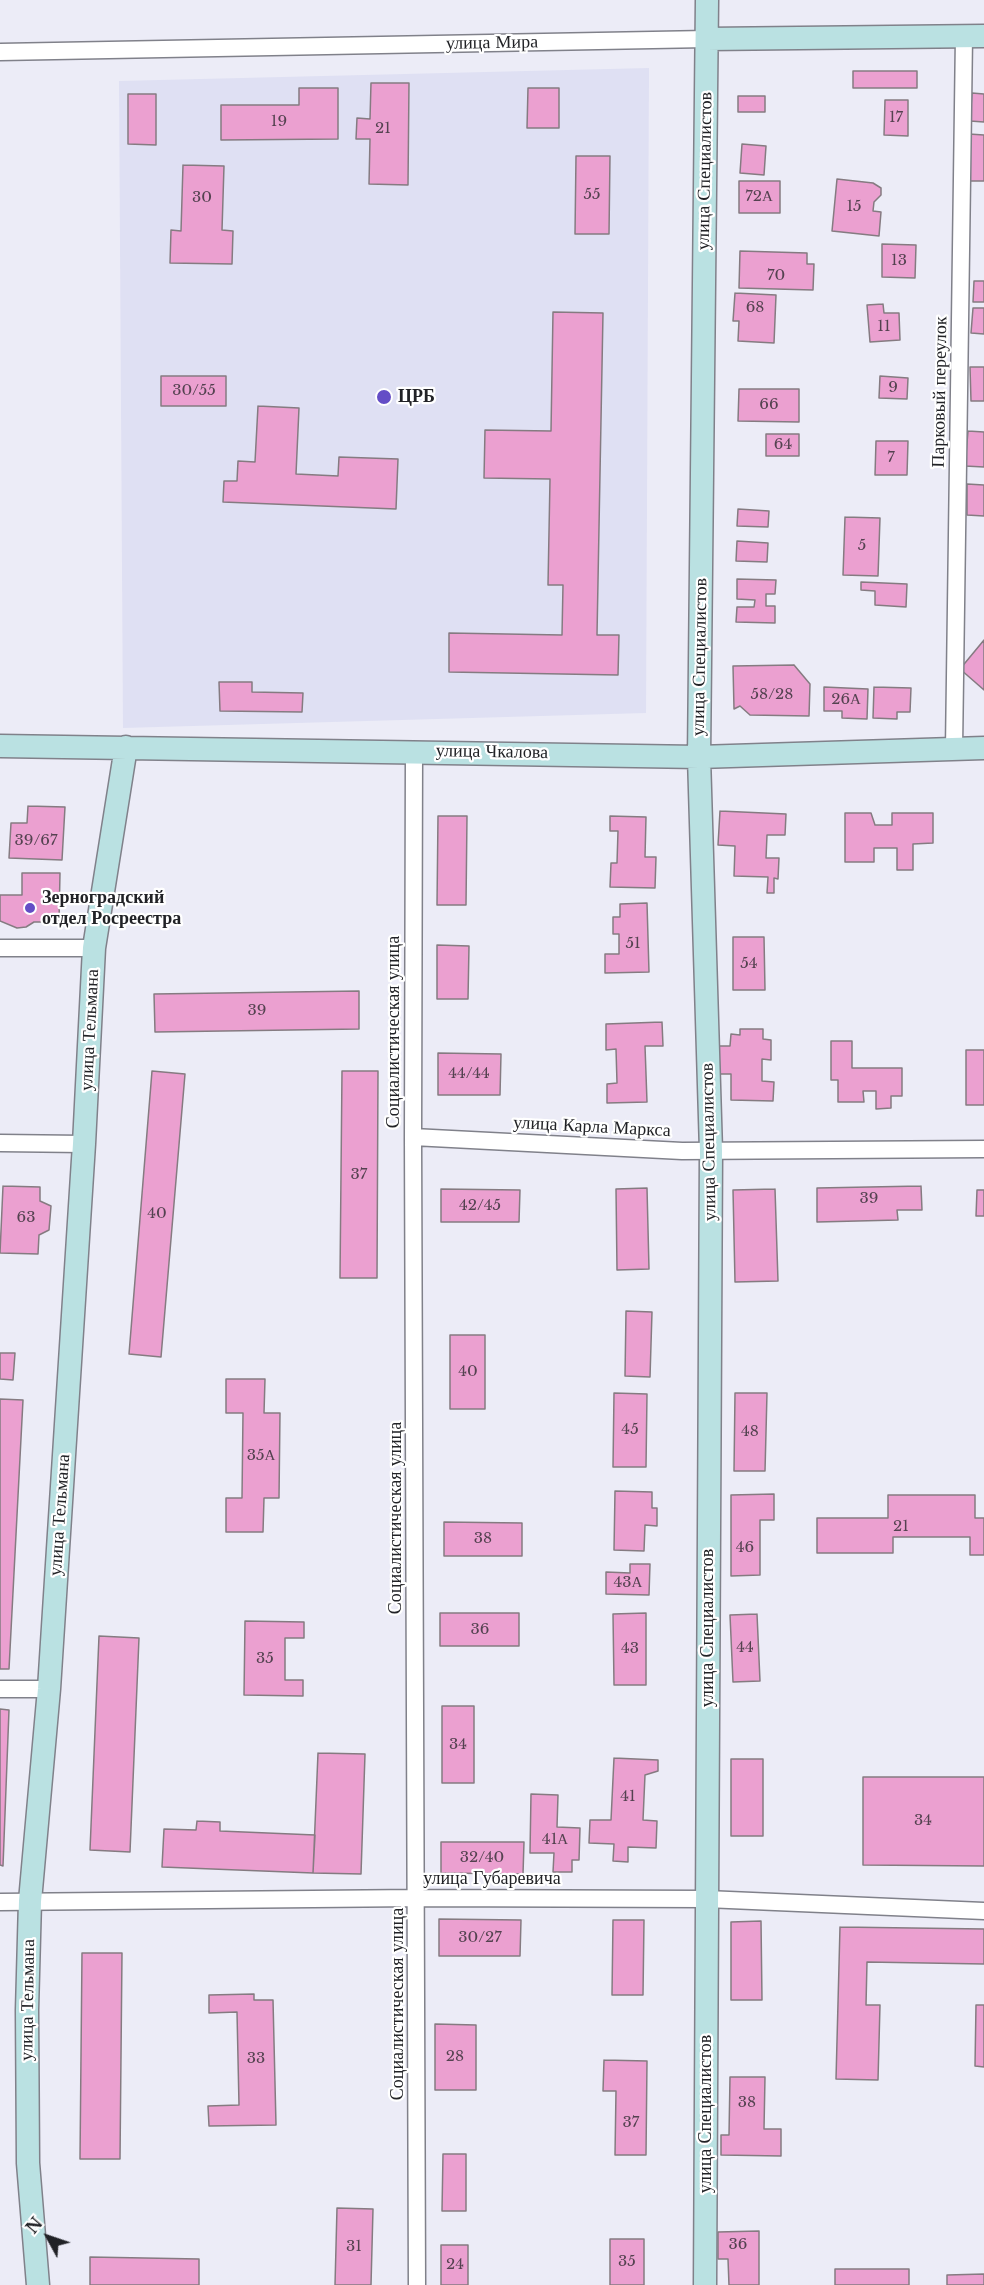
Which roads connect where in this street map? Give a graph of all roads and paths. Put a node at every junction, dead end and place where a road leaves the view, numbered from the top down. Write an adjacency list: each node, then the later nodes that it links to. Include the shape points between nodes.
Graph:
1 (707, 0): 3 (street, улица Специалистов)
2 (974, 36): 3 (street, улица Мира); 7 (street, Парковый переулок)
3 (707, 39): 4 (street, улица Мира); 10 (street, улица Специалистов)
4 (0, 52)
5 (0, 746): 6 (street, улица Чкалова)
6 (126, 747): 9 (street, улица Чкалова); 12 (street, улица Тельмана)
7 (954, 748): 8 (street, улица Чкалова); 10 (street, улица Чкалова)
8 (984, 748)
9 (414, 751): 10 (street, улица Чкалова); 13 (street, Социалистическая улица)
10 (699, 757): 17 (street, улица Специалистов)
11 (0, 948): 12 (street)
12 (94, 948): 15 (street, улица Тельмана)
13 (413, 1137): 17 (street, улица Карла Маркса); 20 (street, Социалистическая улица)
14 (0, 1143): 15 (street)
15 (84, 1144): 19 (street, улица Тельмана)
16 (984, 1149): 17 (street, улица Карла Маркса)
17 (711, 1151): 21 (street, улица Специалистов)
18 (0, 1689): 19 (street)
19 (49, 1689): 22 (street, улица Тельмана)
20 (417, 1898): 21 (street, улица Губаревича); 22 (street, улица Губаревича); 26 (street, Социалистическая улица)
21 (706, 1899): 24 (street, улица Губаревича); 27 (street, улица Специалистов)
22 (30, 1901): 23 (street, улица Губаревича); 25 (street, улица Тельмана, via 28,2163)
23 (0, 1902)
24 (984, 1911)
25 (38, 2285)
26 (417, 2285)
27 (705, 2285)

